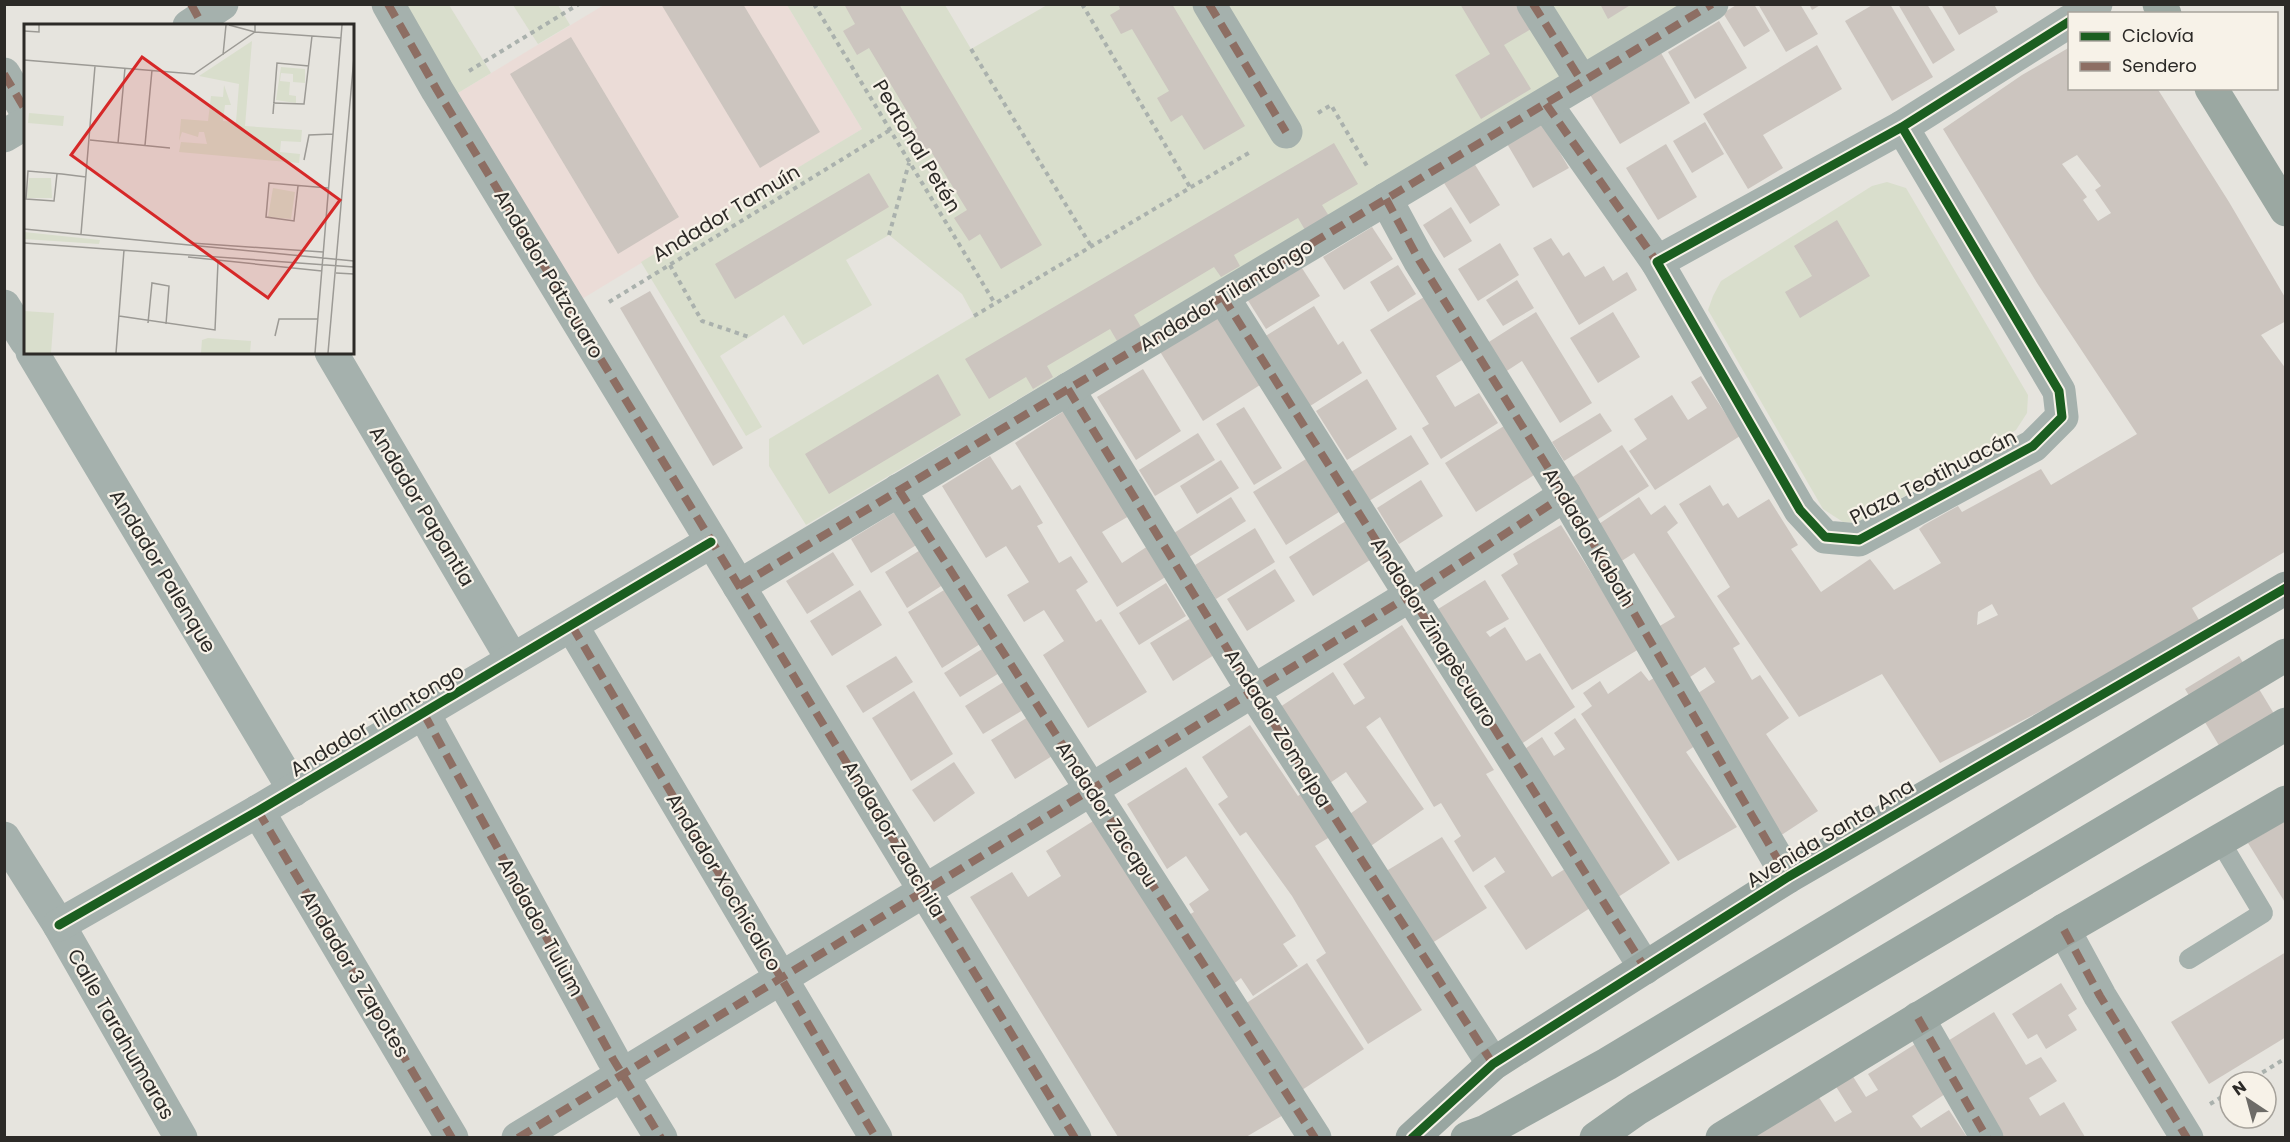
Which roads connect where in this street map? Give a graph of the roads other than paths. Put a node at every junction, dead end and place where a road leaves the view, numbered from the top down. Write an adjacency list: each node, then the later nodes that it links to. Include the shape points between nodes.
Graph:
1 (388, 4): 26 (street, Andador Pátzcuaro)
2 (1209, 4): 13 (street)
3 (1533, 4): 7 (street)
4 (1712, 4): 7 (street, Andador Tilantongo)
5 (2068, 22): 12 (street)
6 (4, 74): 10 (street)
7 (1582, 82): 9 (street, Andador Tilantongo)
8 (2212, 90): 16 (main road)
9 (1546, 104): 15 (street, Andador Tilantongo); 17 (street)
10 (24, 108)
11 (24, 124): 14 (street)
12 (1902, 127): 17 (street); 17 (street, Plaza Teotihuacán, via 2059,392 2062,417 2033,446 1859,540 1825,537 1800,510)
13 (1286, 132)
14 (4, 136)
15 (1386, 199): 18 (street, Andador Tilantongo); 25 (street, Andador Kabah, via 1419,260)
16 (2286, 210)
17 (1657, 262)
18 (1223, 297): 23 (street, Andador Tilantongo); 29 (street, Andador Zinapècuaro)
19 (4, 306): 20 (street)
20 (24, 338)
21 (33, 354): 36 (street, Andador Palenque)
22 (332, 354): 32 (street, Andador Papantla)
23 (1068, 389): 24 (street, Andador Tilantongo); 33 (street, Andador Zomalpa)
24 (899, 490): 27 (street, Andador Tilantongo); 37 (street, Andador Zacapu)
25 (1564, 495): 29 (street); 42 (street, Andador Kabah)
26 (711, 542): 27 (street, Andador Zaachila); 30 (street, Andador Tilantongo)
27 (739, 586): 43 (street, Andador Zaachila)
28 (2279, 593): 42 (main road, Avenida Santa Ana)
29 (1411, 595): 33 (street); 47 (street, Andador Zinapècuaro)
30 (572, 626): 32 (street, Andador Tilantongo); 48 (street, Andador Xochicalco)
31 (2286, 655): 61 (main road, via 1607,1064 1486,1131)
32 (512, 659): 34 (street, Andador Tilantongo)
33 (1253, 691): 37 (street); 50 (street, Andador Zomalpa)
34 (424, 714): 36 (street, Andador Tilantongo); 51 (street, Andador Tulùm)
35 (2286, 724): 62 (main road)
36 (294, 790): 39 (street, Andador Tilantongo)
37 (1091, 790): 43 (street); 59 (street, Andador Zacapu)
38 (2286, 802): 41 (main road)
39 (258, 811): 44 (street, Andador Tilantongo); 54 (street, Andador 3 Zapotes)
40 (4, 838): 44 (street, Calle Tarahumaras)
41 (2220, 840): 45 (main road); 46 (lane, via 2263,913)
42 (1788, 877): 47 (main road, Avenida Santa Ana)
43 (925, 890): 48 (street); 58 (street, Andador Zaachila)
44 (59, 925): 53 (street, Calle Tarahumaras)
45 (2064, 930): 49 (main road); 52 (street, via 2100,996)
46 (2189, 959)
47 (1645, 968): 50 (main road, Avenida Santa Ana)
48 (781, 978): 51 (street); 57 (street, Andador Xochicalco)
49 (1918, 1018): 63 (main road); 64 (street)
50 (1493, 1064): 60 (main road, Avenida Santa Ana)
51 (622, 1074): 55 (street); 56 (street, Andador Tulùm)
52 (2194, 1124)
53 (181, 1137)
54 (452, 1137)
55 (518, 1137)
56 (661, 1137)
57 (876, 1137)
58 (1076, 1137)
59 (1315, 1137)
60 (1412, 1137)
61 (1467, 1137)
62 (1596, 1137)
63 (1722, 1137)
64 (1987, 1137)

